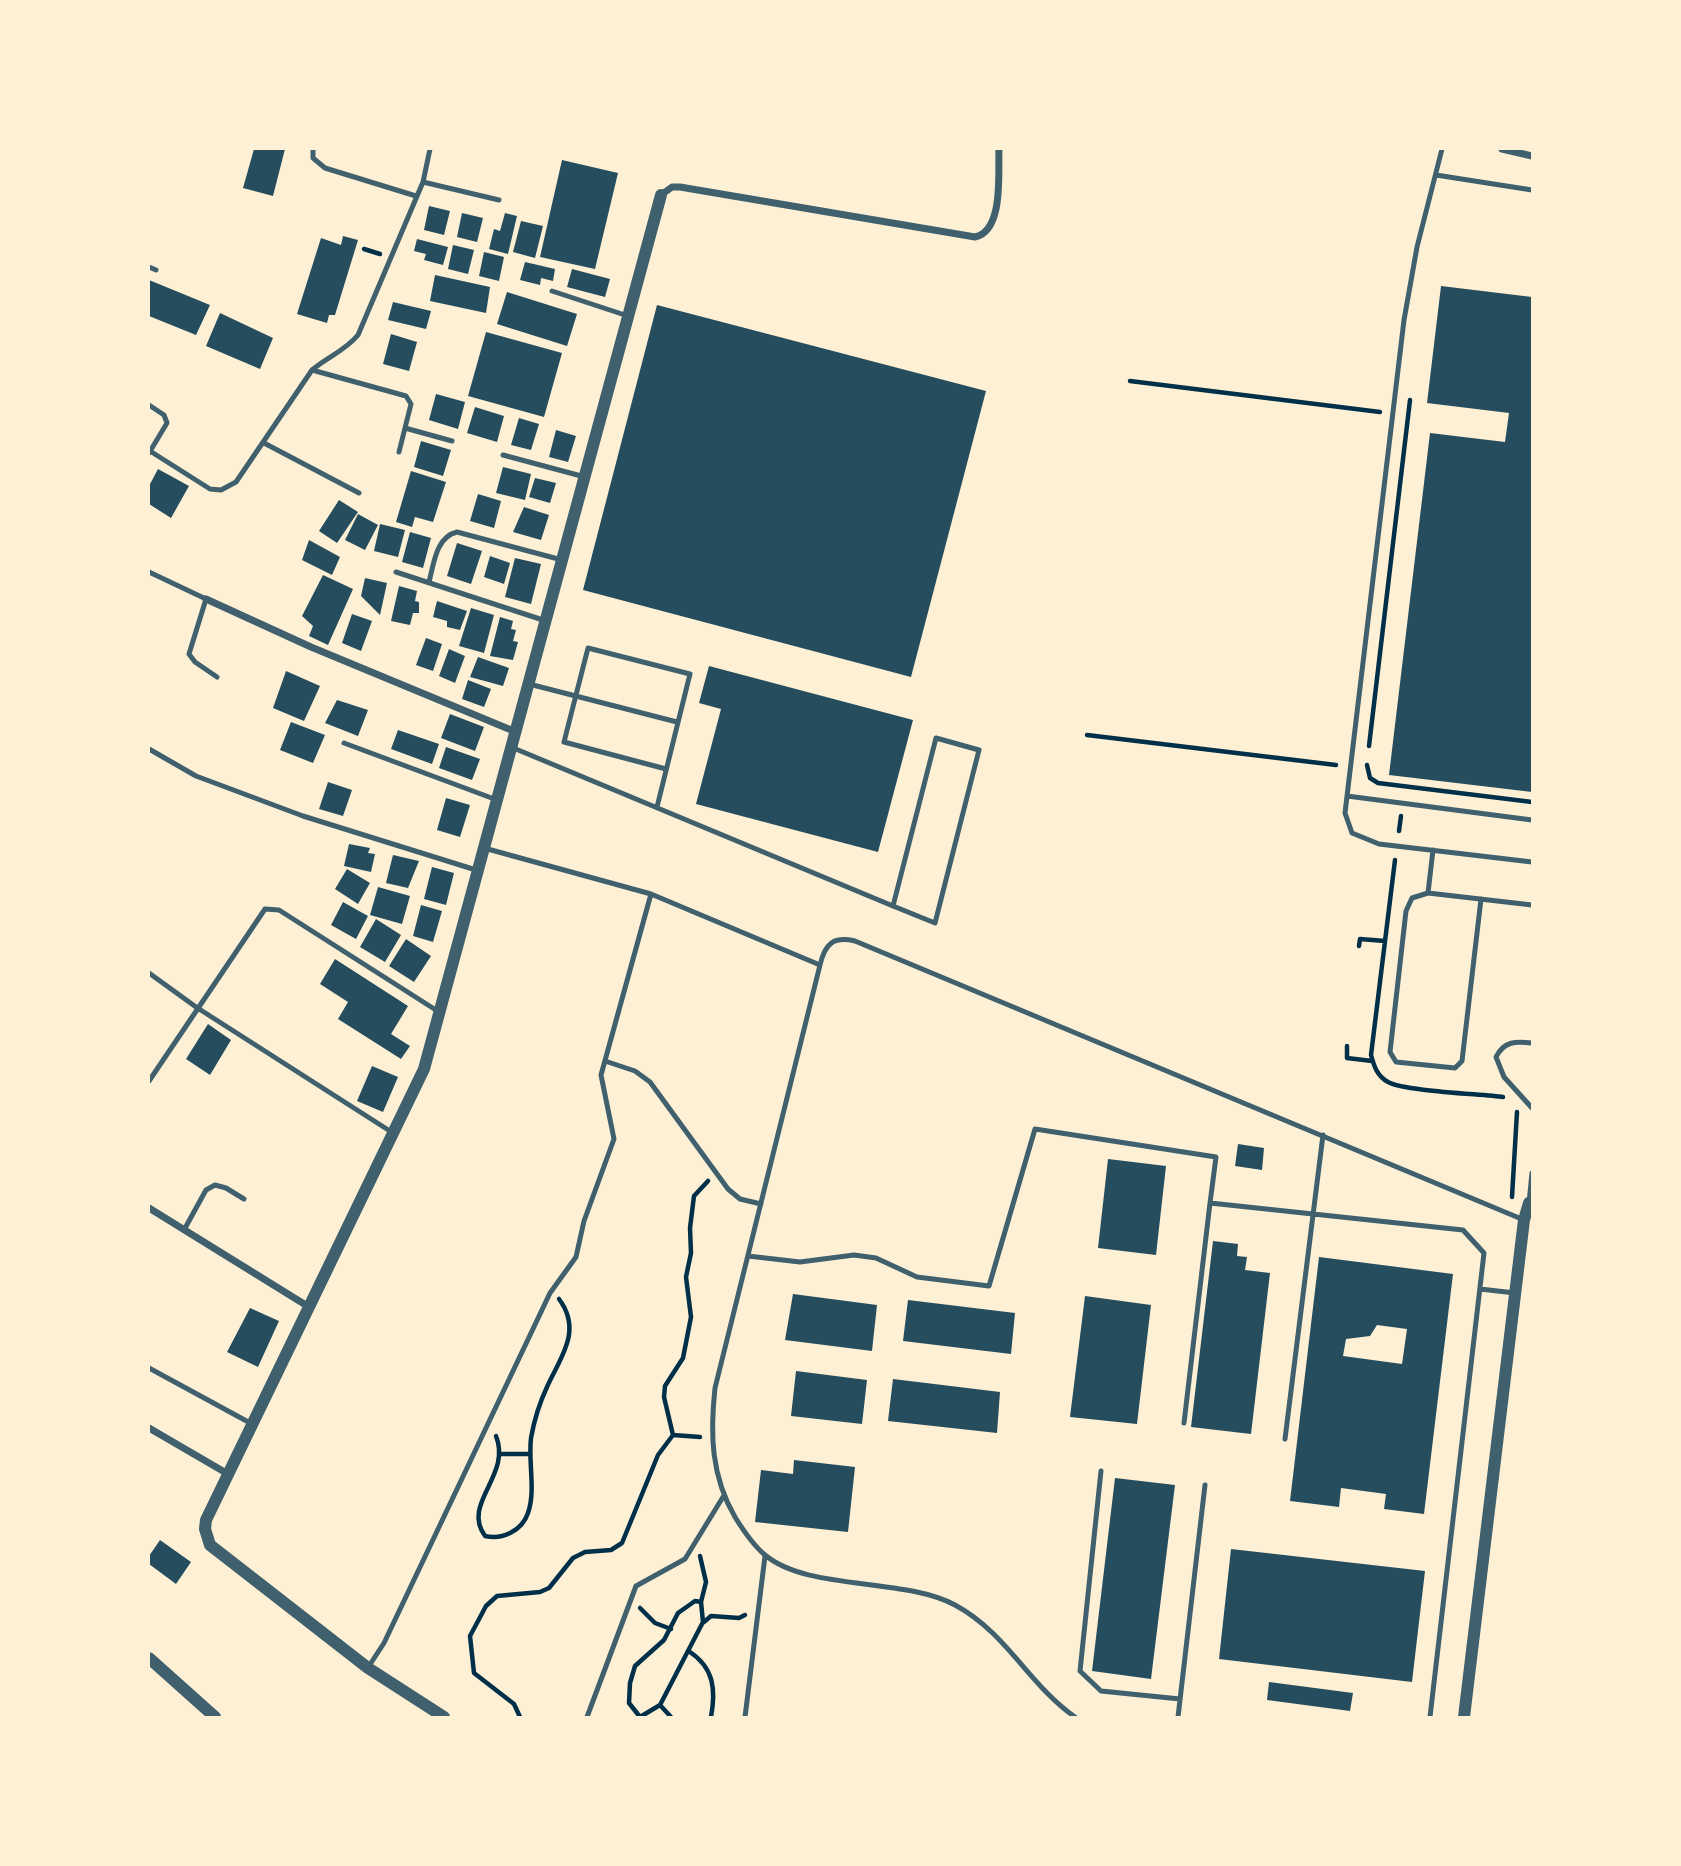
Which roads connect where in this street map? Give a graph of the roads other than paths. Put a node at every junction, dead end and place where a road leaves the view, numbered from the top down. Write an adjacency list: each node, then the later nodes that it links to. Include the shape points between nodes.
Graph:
1 (313, 149): 11 (lane, via 313,158 325,168)
2 (430, 149): 8 (lane)
3 (999, 149): 10 (street, via 995,221 986,233 975,237 680,187)
4 (1442, 149): 7 (lane)
5 (1502, 149): 6 (street)
6 (1532, 156)
7 (1436, 175): 9 (lane); 42 (lane, via 1404,320)
8 (423, 182): 11 (lane); 12 (lane)
9 (1532, 190)
10 (661, 195): 16 (street)
11 (416, 196): 17 (lane, via 358,335)
12 (499, 200)
13 (149, 267): 14 (lane)
14 (156, 270)
15 (552, 291): 16 (lane)
16 (628, 316): 25 (street)
17 (312, 370): 19 (lane, via 406,396 411,404); 21 (lane)
18 (149, 405): 22 (lane, via 164,415 167,423)
19 (405, 428): 20 (lane); 23 (lane)
20 (452, 441)
21 (264, 443): 22 (lane, via 236,482 215,490); 26 (lane)
22 (149, 452)
23 (399, 452)
24 (503, 455): 25 (lane)
25 (584, 477): 27 (street)
26 (359, 493)
27 (562, 560): 30 (lane, via 457,531 440,544); 32 (street)
28 (149, 572): 31 (lane)
29 (396, 572): 30 (lane)
30 (429, 582): 32 (lane)
31 (206, 599): 33 (lane, via 189,654); 37 (street)
32 (546, 621): 34 (street)
33 (217, 677)
34 (529, 684): 35 (lane); 37 (street)
35 (575, 696): 36 (lane); 36 (lane, via 588,648 690,674); 41 (lane, via 564,742)
36 (677, 722): 41 (lane)
37 (516, 733): 39 (street)
38 (344, 743): 43 (lane)
39 (511, 747): 43 (street); 44 (lane)
40 (149, 749): 49 (lane, via 196,776 291,812)
41 (666, 769): 44 (lane)
42 (1347, 796): 45 (lane); 47 (lane, via 1345,813 1352,833 1379,844)
43 (497, 800): 46 (street)
44 (656, 807): 54 (lane)
45 (1532, 820)
46 (484, 848): 49 (street); 51 (lane)
47 (1433, 850): 48 (lane); 50 (lane)
48 (1532, 862)
49 (478, 871): 58 (street)
50 (1428, 893): 52 (lane); 52 (lane, via 1407,904 1390,1052 1396,1062 1455,1068 1462,1061)
51 (651, 894): 55 (lane); 60 (lane)
52 (1481, 899): 53 (lane)
53 (1532, 905)
54 (893, 906): 54 (lane, via 936,738 979,750 935,923)
55 (820, 965): 64 (lane, via 831,941 855,941); 69 (lane)
56 (149, 973): 57 (lane)
57 (197, 1007): 58 (lane, via 259,916 272,909); 61 (lane); 63 (lane)
58 (439, 1012): 63 (street, via 424,1069)
59 (1532, 1043): 62 (lane, via 1510,1042 1496,1057 1504,1077)
60 (605, 1061): 69 (lane, via 635,1071 650,1082 717,1174 740,1199); 89 (lane, via 601,1075 614,1139 583,1221 576,1257 550,1293)
61 (149, 1081)
62 (1532, 1108)
63 (393, 1133): 77 (street)
64 (1323, 1135): 71 (lane); 72 (lane)
65 (1532, 1173): 68 (lane)
66 (244, 1199): 73 (lane, via 215,1185 206,1190)
67 (1210, 1203): 71 (lane); 74 (lane, via 1216,1157 1035,1129 989,1286 917,1277 876,1258 854,1255 800,1262); 79 (lane)
68 (1531, 1203): 72 (street)
69 (761, 1204): 74 (lane)
70 (149, 1208): 73 (street)
71 (1312, 1213): 75 (lane, via 1463,1230 1484,1253); 82 (lane)
72 (1524, 1220): 76 (street)
73 (184, 1230): 77 (street)
74 (748, 1256): 86 (lane, via 715,1388 712,1437)
75 (1480, 1289): 76 (lane); 97 (lane)
76 (1515, 1293): 98 (street)
77 (309, 1307): 80 (street)
78 (149, 1368): 80 (lane)
79 (1184, 1423)
80 (252, 1424): 84 (street)
81 (149, 1429): 84 (street)
82 (1285, 1439)
83 (1101, 1471): 90 (lane, via 1080,1671 1101,1690)
84 (228, 1474): 89 (street, via 206,1520 210,1545)
85 (1205, 1485): 90 (lane)
86 (723, 1497): 87 (lane); 93 (lane, via 685,1559 636,1586)
87 (765, 1556): 94 (lane); 95 (lane, via 810,1574 920,1592 951,1603 979,1618 1003,1640 1036,1682)
88 (149, 1658): 91 (street)
89 (368, 1668): 92 (street)
90 (1180, 1699): 96 (lane)
91 (215, 1717)
92 (444, 1717)
93 (587, 1717)
94 (745, 1717)
95 (1075, 1717)
96 (1178, 1717)
97 (1430, 1717)
98 (1464, 1717)

